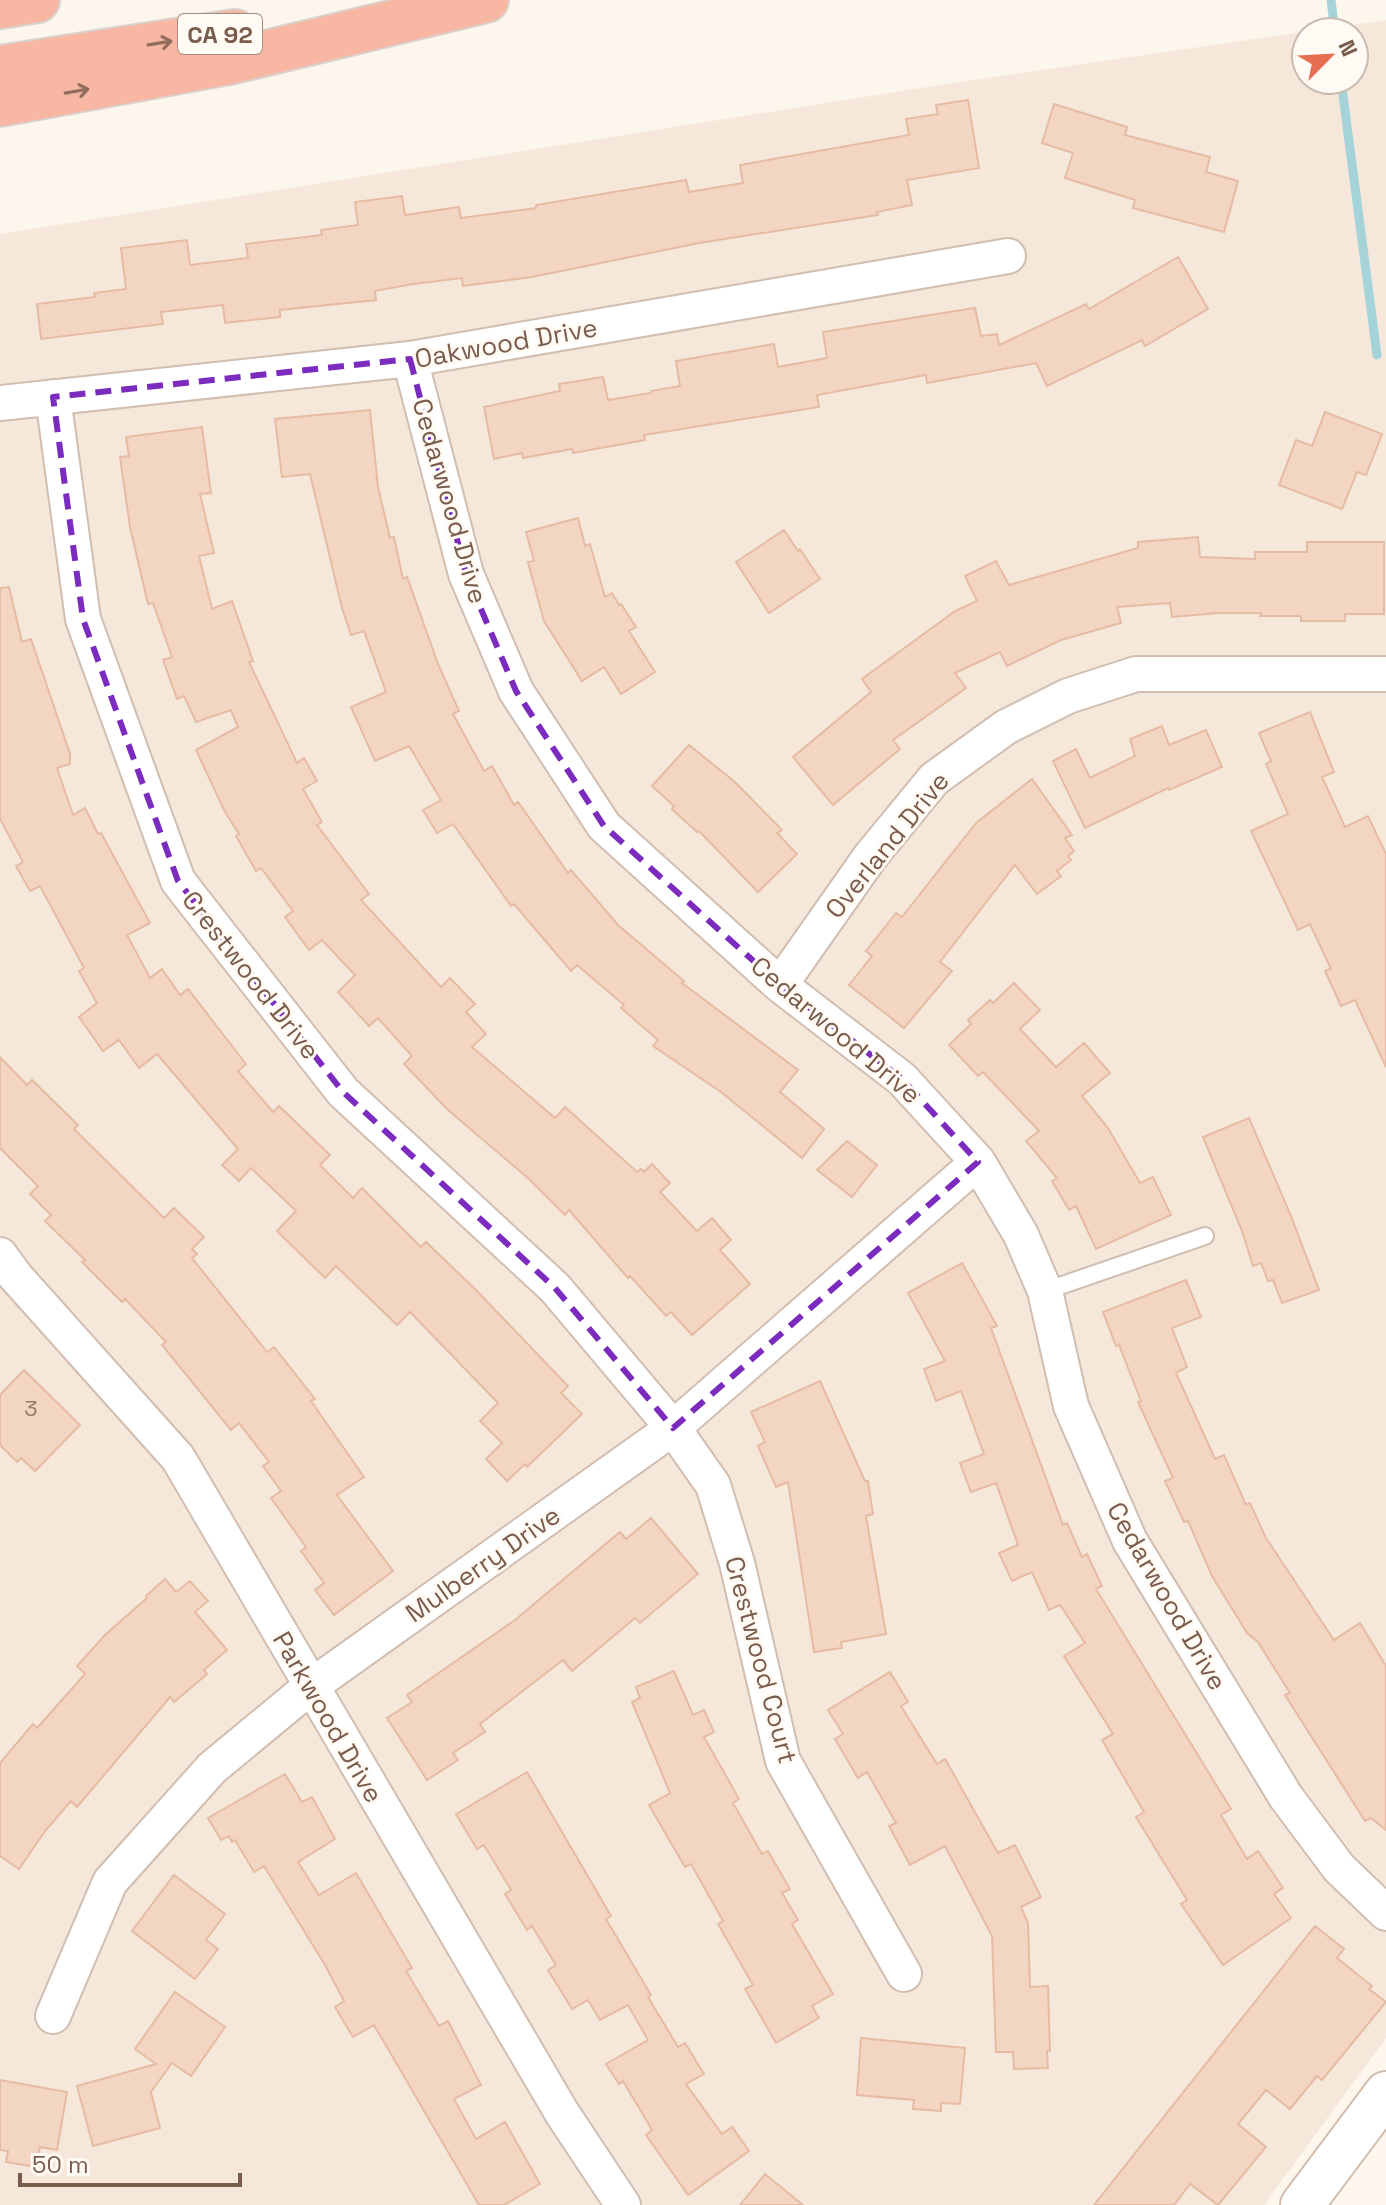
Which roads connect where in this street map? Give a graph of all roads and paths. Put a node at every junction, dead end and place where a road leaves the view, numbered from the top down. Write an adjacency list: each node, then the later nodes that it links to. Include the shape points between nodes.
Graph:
1 (37, 0): 4 (highway)
2 (440, 0): 5 (highway, CA 92, one-way to 2)
3 (486, 0): 6 (highway, one-way to 3, via 229,62)
4 (0, 6)
5 (0, 68)
6 (0, 104)
7 (1008, 256): 8 (street, Oakwood Drive)
8 (410, 359): 9 (street, Oakwood Drive); 12 (street, Cedarwood Drive, via 466,574 516,691 604,826)
9 (53, 397): 10 (street, Oakwood Drive); 17 (street, Crestwood Drive, via 83,619 178,881 343,1092 555,1288)
10 (0, 403)
11 (1386, 674): 12 (street, Overland Drive, via 1136,674 1068,696 1006,727 934,779 870,857)
12 (780, 985): 13 (street, Cedarwood Drive, via 902,1079)
13 (978, 1162): 16 (street, Cedarwood Drive, via 1021,1235); 17 (street, Mulberry Drive)
14 (1205, 1236): 16 (lane)
15 (5, 1275): 18 (street, Parkwood Drive, via 178,1458)
16 (1045, 1291): 19 (street, Cedarwood Drive, via 1071,1406 1130,1541 1286,1797 1339,1868)
17 (673, 1428): 18 (street, Mulberry Drive); 20 (street, Crestwood Court, via 713,1485 737,1563 783,1761)
18 (310, 1687): 21 (street, Mulberry Drive, via 212,1768 110,1882); 23 (street, Parkwood Drive, via 562,2113)
19 (1386, 1913)
20 (904, 1974)
21 (53, 2016)
22 (1386, 2093): 24 (street)
23 (623, 2205)
24 (1302, 2205)

